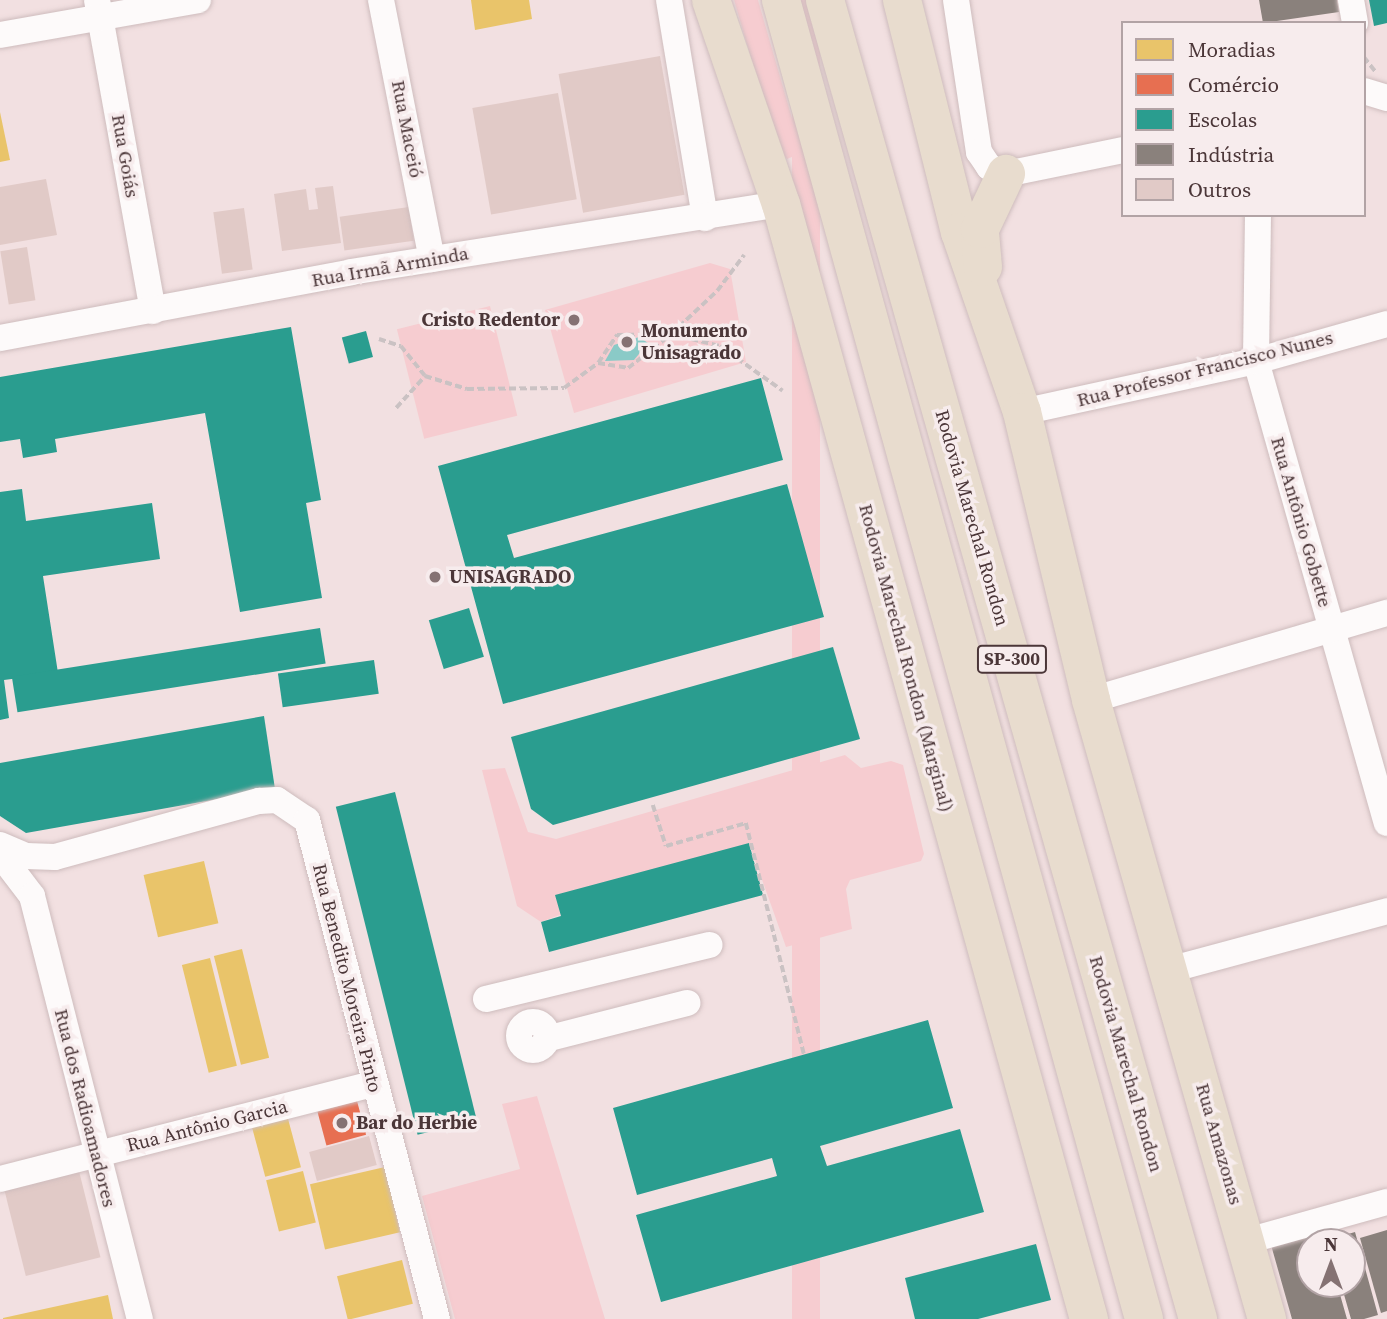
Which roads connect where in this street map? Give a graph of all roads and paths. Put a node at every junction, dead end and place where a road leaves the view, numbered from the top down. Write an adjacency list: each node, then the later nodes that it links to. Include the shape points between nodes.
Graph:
1 (198, 0): 10 (street)
2 (381, 0): 19 (street, Rua Maceió)
3 (669, 0): 17 (street)
4 (711, 0): 15 (highway, Rodovia Marechal Rondon (Marginal))
5 (781, 0): 57 (highway, SP-300)
6 (825, 0): 58 (highway, Rodovia Marechal Rondon / SP-300)
7 (902, 0): 21 (highway)
8 (956, 0): 14 (street, via 979,152 989,167)
9 (1350, 0): 11 (street)
10 (99, 9): 12 (street); 20 (street, Rua Goiás)
11 (1355, 21)
12 (0, 35)
13 (1121, 150): 14 (street)
14 (1006, 174): 21 (highway, via 980,229)
15 (782, 204): 17 (street, Rua Irmã Arminda); 56 (highway, Rodovia Marechal Rondon (Marginal))
16 (1258, 217): 26 (street, Rua Antônio Gobette)
17 (705, 218): 19 (street, Rua Irmã Arminda)
18 (744, 254): 23 (path, via 717,291)
19 (432, 259): 20 (street, Rua Irmã Arminda)
20 (153, 311): 24 (street, Rua Irmã Arminda)
21 (986, 311): 31 (highway)
22 (1387, 324): 26 (street, Rua Professor Francisco Nunes)
23 (671, 334): 27 (path, via 628,368); 27 (path, via 617,335); 29 (path, via 720,346)
24 (0, 338)
25 (379, 339): 28 (path, via 401,346)
26 (1256, 361): 31 (street, Rua Professor Francisco Nunes); 33 (street, Rua Antônio Gobette)
27 (598, 363): 28 (path, via 564,388 467,389)
28 (425, 376): 30 (path)
29 (783, 391)
30 (396, 408)
31 (1022, 412): 34 (highway)
32 (1387, 613): 33 (street)
33 (1331, 630): 34 (street); 36 (street, Rua Antônio Gobette)
34 (1091, 700): 44 (highway)
35 (653, 804): 48 (path, via 666,846 746,823)
36 (1387, 822)
37 (0, 845): 39 (street, via 26,856)
38 (0, 854): 41 (street)
39 (55, 857): 41 (street); 49 (street, Rua Benedito Moreira Pinto, via 259,801 290,806 307,820)
40 (0, 880): 41 (street)
41 (32, 896): 50 (street, Rua dos Radioamadores)
42 (1387, 911): 44 (street)
43 (710, 945): 45 (street)
44 (1169, 970): 53 (highway, Rua Amazonas)
45 (486, 999)
46 (687, 1003): 47 (street)
47 (546, 1039)
48 (804, 1054)
49 (374, 1084): 50 (street, Rua Antônio Garcia); 55 (street, Rua Benedito Moreira Pinto)
50 (96, 1154): 51 (street, Rua Antônio Garcia); 54 (street, Rua dos Radioamadores)
51 (0, 1179)
52 (1387, 1202): 53 (street)
53 (1247, 1241): 59 (highway, Rua Amazonas)
54 (140, 1319)
55 (437, 1319)
56 (1089, 1319)
57 (1144, 1319)
58 (1198, 1319)
59 (1267, 1319)

